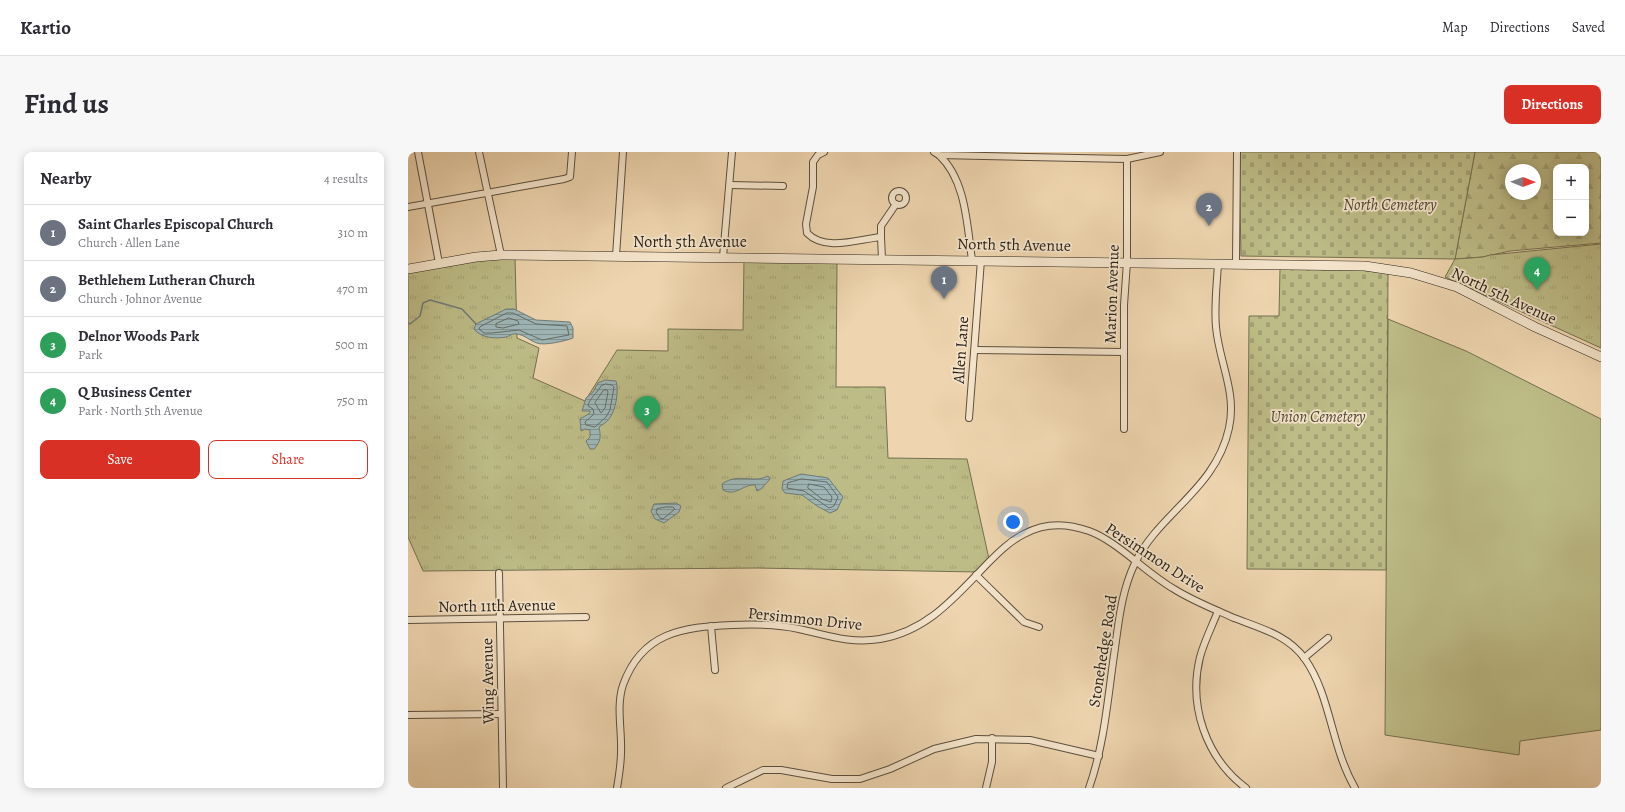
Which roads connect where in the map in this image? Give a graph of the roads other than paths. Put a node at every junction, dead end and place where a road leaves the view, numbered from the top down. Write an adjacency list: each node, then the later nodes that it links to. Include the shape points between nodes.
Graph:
1 (418, 152): 14 (street)
2 (480, 152): 13 (street)
3 (572, 152): 13 (street, via 570,177)
4 (623, 152): 19 (street)
5 (732, 152): 11 (street)
6 (824, 152): 17 (street, via 813,162 813,188 806,224 807,233 815,239 829,243)
7 (1160, 152): 10 (street)
8 (1236, 152): 26 (street)
9 (938, 153): 10 (street); 22 (street, Allen Lane, via 947,163 963,198)
10 (1127, 159): 23 (street, Marion Avenue)
11 (730, 185): 12 (street); 20 (street)
12 (782, 186)
13 (487, 192): 14 (street); 18 (street)
14 (428, 203): 16 (street); 24 (street)
15 (896, 204): 17 (street, via 882,226)
16 (408, 207)
17 (881, 237): 21 (street)
18 (501, 255): 19 (main road, North 5th Avenue); 24 (main road, North 5th Avenue, via 476,256)
19 (616, 256): 20 (main road, North 5th Avenue)
20 (724, 257): 21 (main road, North 5th Avenue)
21 (882, 259): 22 (main road, North 5th Avenue)
22 (977, 260): 23 (main road, North 5th Avenue); 28 (street, Allen Lane)
23 (1127, 262): 25 (main road, North 5th Avenue); 29 (street, Marion Avenue)
24 (438, 263): 27 (main road, North 5th Avenue)
25 (1218, 263): 26 (main road, North 5th Avenue); 33 (street, Stonehedge Road, via 1216,325 1231,390 1232,407 1226,441 1202,482 1161,528)
26 (1236, 263): 30 (main road, North 5th Avenue, via 1348,265 1411,273 1457,287)
27 (408, 269)
28 (974, 350): 29 (street); 31 (street, Allen Lane)
29 (1123, 352): 32 (street, Marion Avenue)
30 (1601, 357)
31 (969, 418)
32 (1124, 429)
33 (1136, 562): 35 (street, Persimmon Drive, via 1095,533 1079,528 1050,526 1038,528 1012,540); 36 (street, Persimmon Drive, via 1173,589); 48 (street, Stonehedge Road, via 1121,602)
34 (499, 573): 38 (street, Wing Avenue)
35 (976, 575): 40 (street, Persimmon Drive, via 936,615 899,634 879,639 832,638 772,625); 41 (street, via 1024,622)
36 (1218, 611): 43 (street, Persimmon Drive, via 1273,633); 54 (street, via 1200,656 1196,701 1205,736 1215,755 1226,770)
37 (586, 617): 38 (street, North 11th Avenue)
38 (500, 619): 39 (street, North 11th Avenue); 45 (street, Wing Avenue)
39 (408, 620)
40 (711, 626): 44 (street); 50 (street, Persimmon Drive, via 693,627 662,638 647,649 628,673 622,688 620,708 622,751)
41 (1039, 627)
42 (1328, 638): 43 (street)
43 (1304, 658): 55 (street, Persimmon Drive, via 1316,678 1341,758)
44 (715, 670)
45 (501, 714): 46 (street); 49 (street, Wing Avenue)
46 (408, 715)
47 (992, 738): 48 (street, via 1030,740); 51 (street, via 947,745 860,779 832,779 793,771 763,770); 52 (street, via 992,762)
48 (1099, 756): 53 (street, Stonehedge Road)
49 (503, 788)
50 (617, 788)
51 (726, 788)
52 (986, 788)
53 (1089, 788)
54 (1246, 788)
55 (1355, 788)

